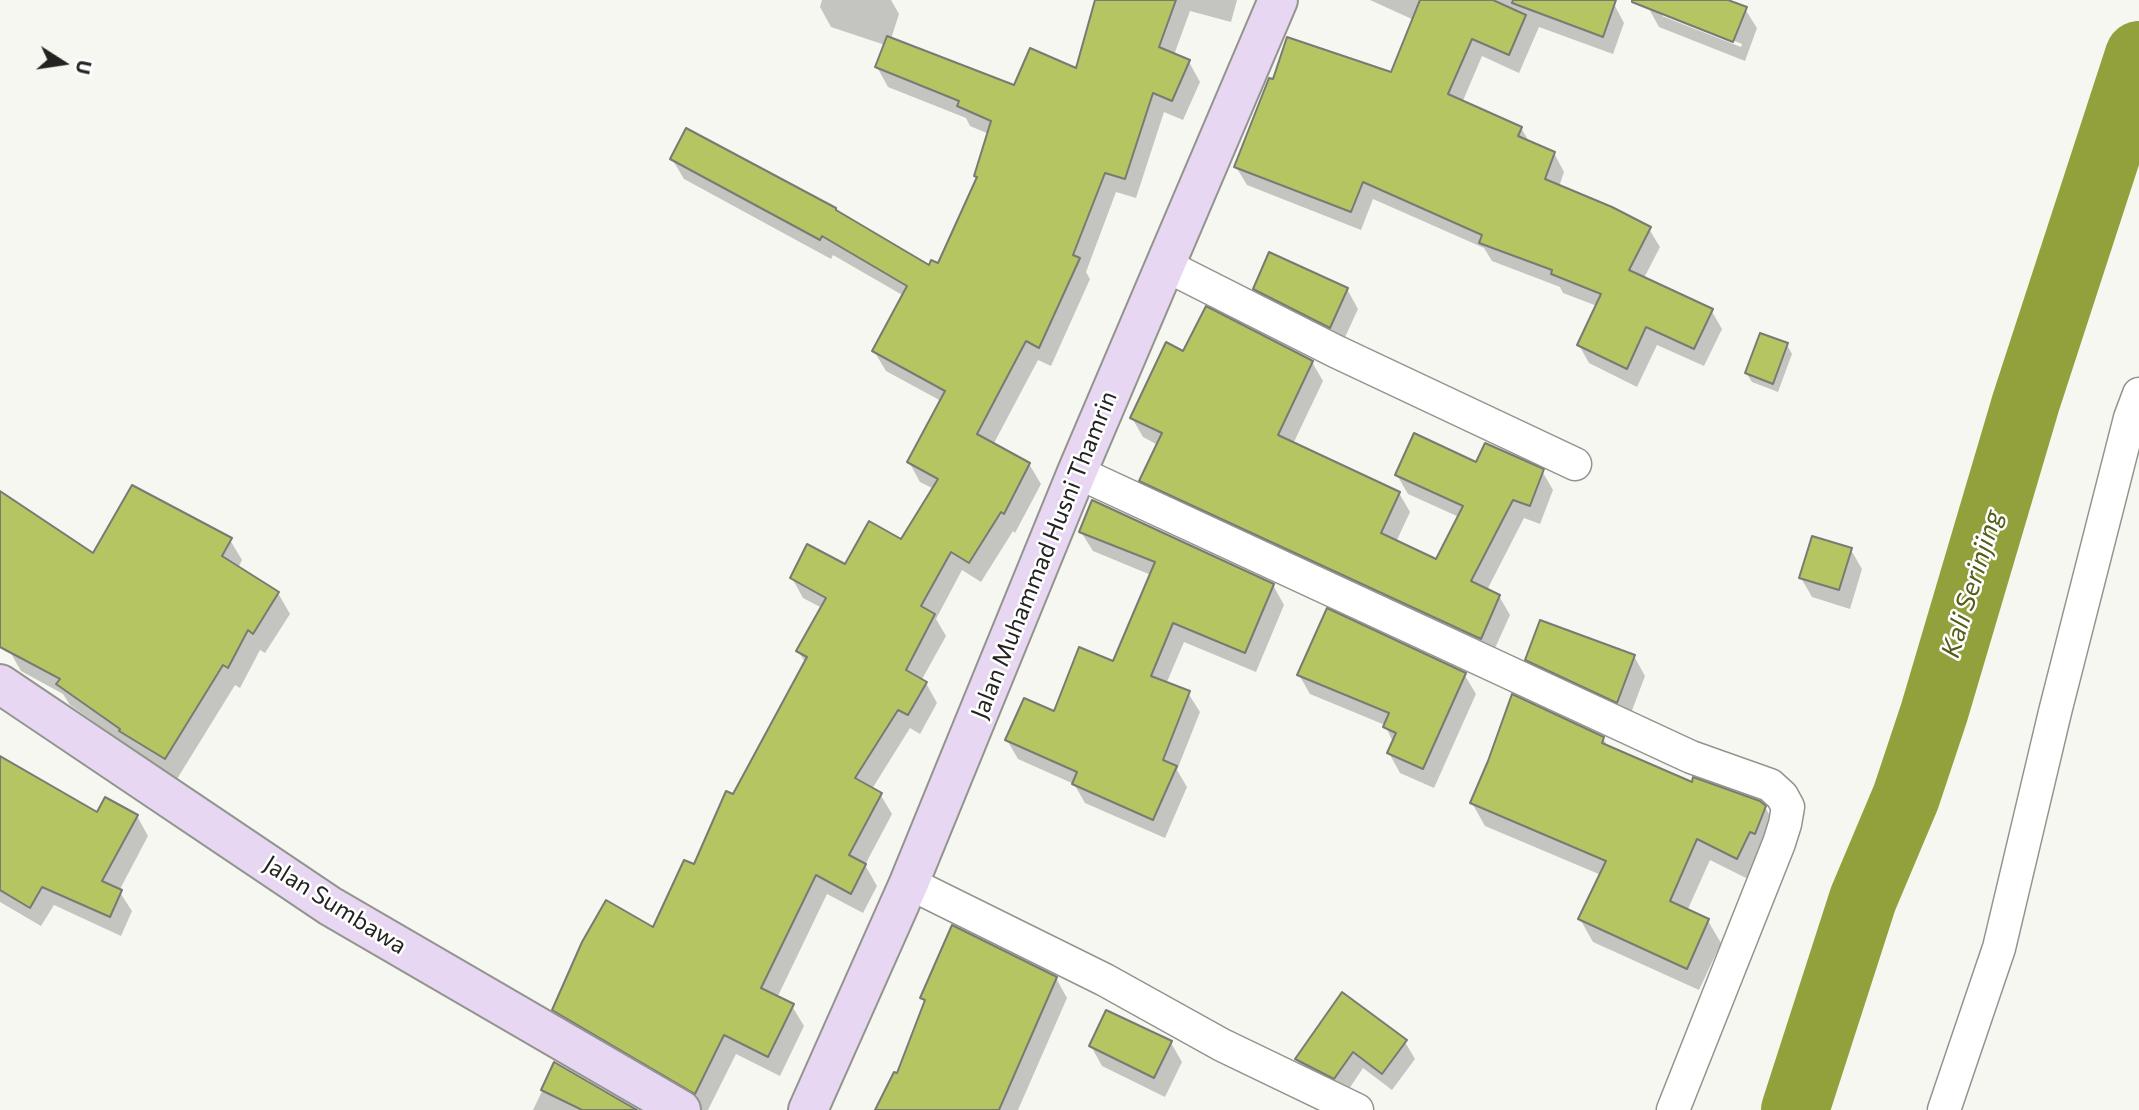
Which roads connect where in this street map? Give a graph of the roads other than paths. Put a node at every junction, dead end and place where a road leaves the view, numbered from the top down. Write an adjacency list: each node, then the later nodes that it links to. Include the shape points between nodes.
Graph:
1 (1278, 0): 2 (main road, Jalan Muhammad Husni Thamrin)
2 (1165, 265): 4 (street); 5 (main road, Jalan Muhammad Husni Thamrin)
3 (2139, 394): 12 (street, via 1999,948)
4 (1575, 464)
5 (1077, 472): 7 (main road, Jalan Muhammad Husni Thamrin); 11 (street, via 1690,757 1770,785 1782,796 1788,807 1782,834)
6 (0, 684): 8 (main road, Jalan Sumbawa, via 331,906)
7 (909, 883): 9 (main road, Jalan Muhammad Husni Thamrin); 10 (street)
8 (681, 1110)
9 (808, 1110)
10 (1357, 1110)
11 (1673, 1110)
12 (1944, 1110)

